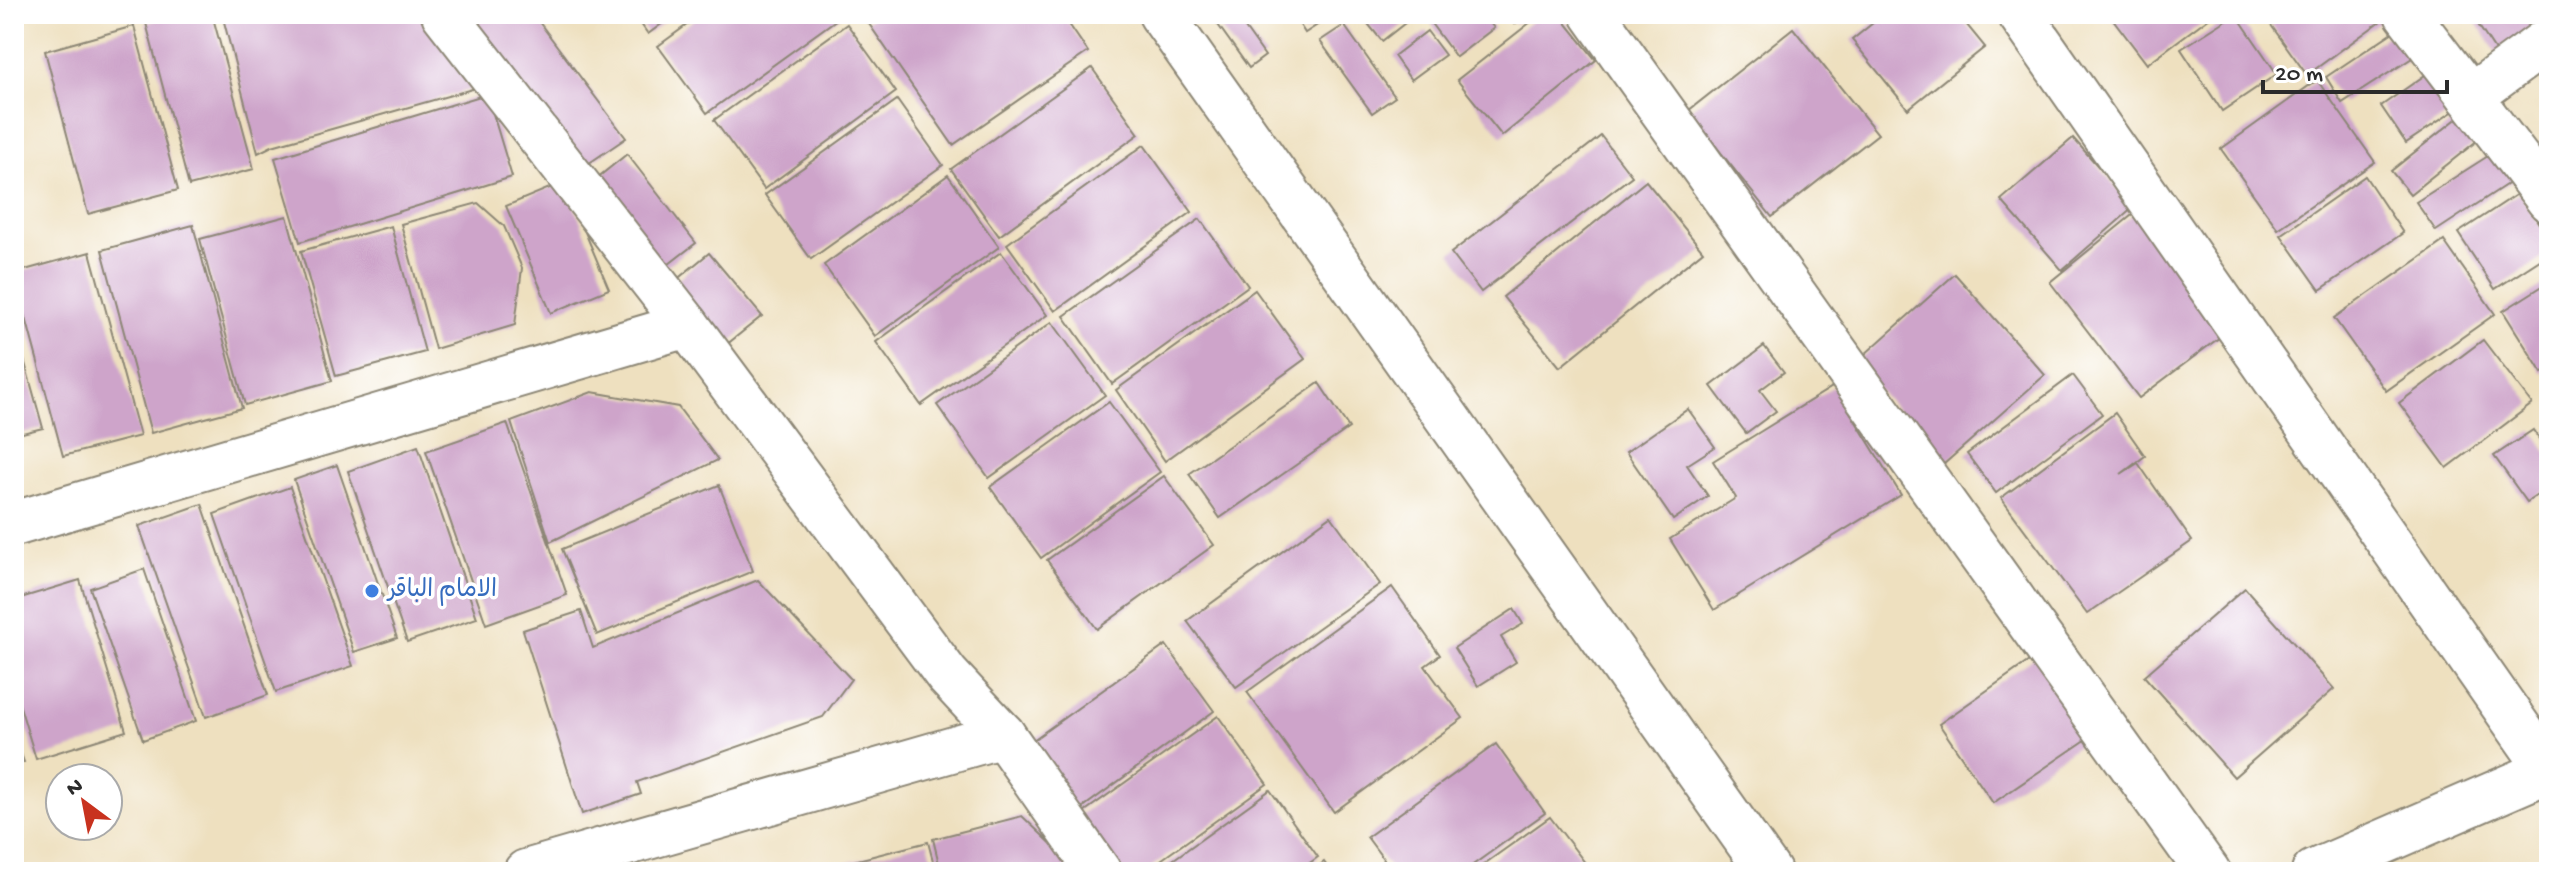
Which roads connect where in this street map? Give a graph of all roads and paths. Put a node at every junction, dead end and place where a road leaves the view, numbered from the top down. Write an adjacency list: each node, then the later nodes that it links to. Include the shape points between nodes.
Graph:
1 (444, 14): 9 (street)
2 (1161, 14): 15 (street)
3 (1593, 14): 16 (street)
4 (2020, 14): 12 (street)
5 (2407, 14): 7 (street)
6 (2549, 39): 7 (street)
7 (2470, 97): 8 (street)
8 (2549, 200)
9 (687, 325): 10 (street); 11 (street, via 947,675)
10 (14, 524)
11 (1003, 735): 13 (street); 14 (street)
12 (2549, 771): 17 (street)
13 (526, 872)
14 (1099, 872)
15 (1769, 872)
16 (2208, 872)
17 (2314, 872)

